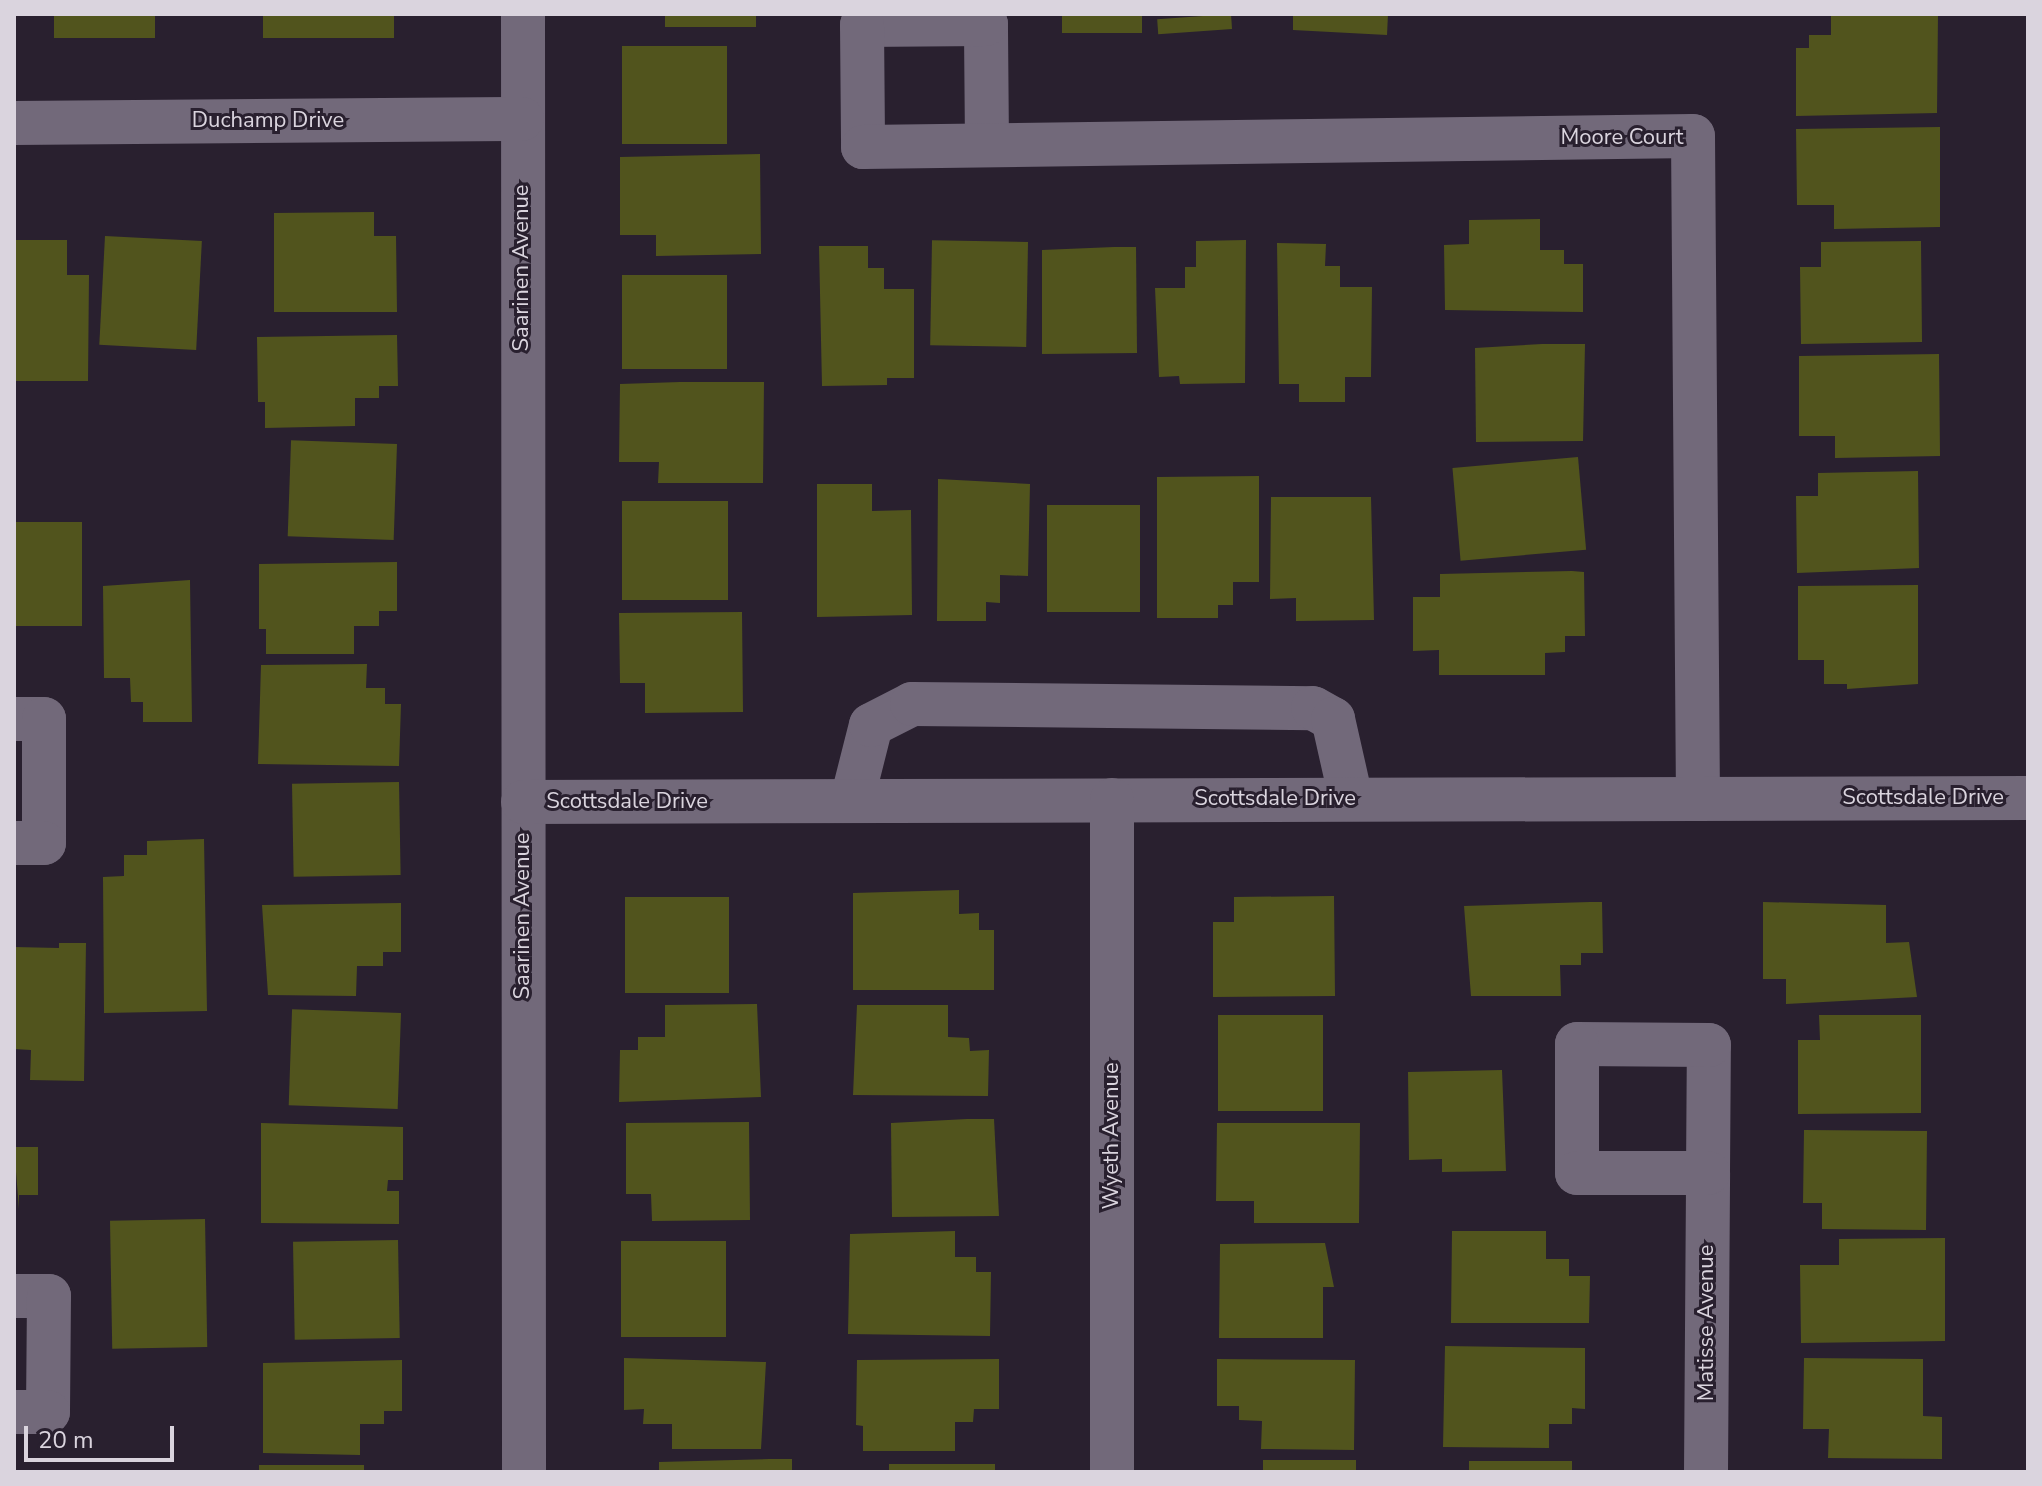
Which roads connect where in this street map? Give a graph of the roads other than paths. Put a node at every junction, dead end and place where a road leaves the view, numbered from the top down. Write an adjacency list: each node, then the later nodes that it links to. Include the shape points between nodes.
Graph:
1 (523, 14): 2 (street, Saarinen Avenue)
2 (522, 119): 3 (street, Duchamp Drive); 11 (street, Saarinen Avenue)
3 (14, 123)
4 (987, 145): 6 (street, Moore Court, via 1693,136)
5 (14, 719): 12 (street, via 44,719 44,843)
6 (1698, 798): 7 (street, Scottsdale Drive); 8 (street, Scottsdale Drive)
7 (2028, 798)
8 (1351, 799): 9 (street, via 1333,719 1313,708 912,704 871,725); 10 (street, Scottsdale Drive)
9 (852, 800): 10 (street, Scottsdale Drive); 11 (street, Scottsdale Drive)
10 (1112, 800): 17 (street, Wyeth Avenue)
11 (523, 802): 16 (street, Saarinen Avenue)
12 (14, 843)
13 (1708, 1173): 18 (street, Matisse Avenue)
14 (14, 1296): 15 (street, via 49,1296 49,1310 48,1412)
15 (14, 1412)
16 (524, 1472)
17 (1112, 1472)
18 (1706, 1472)

